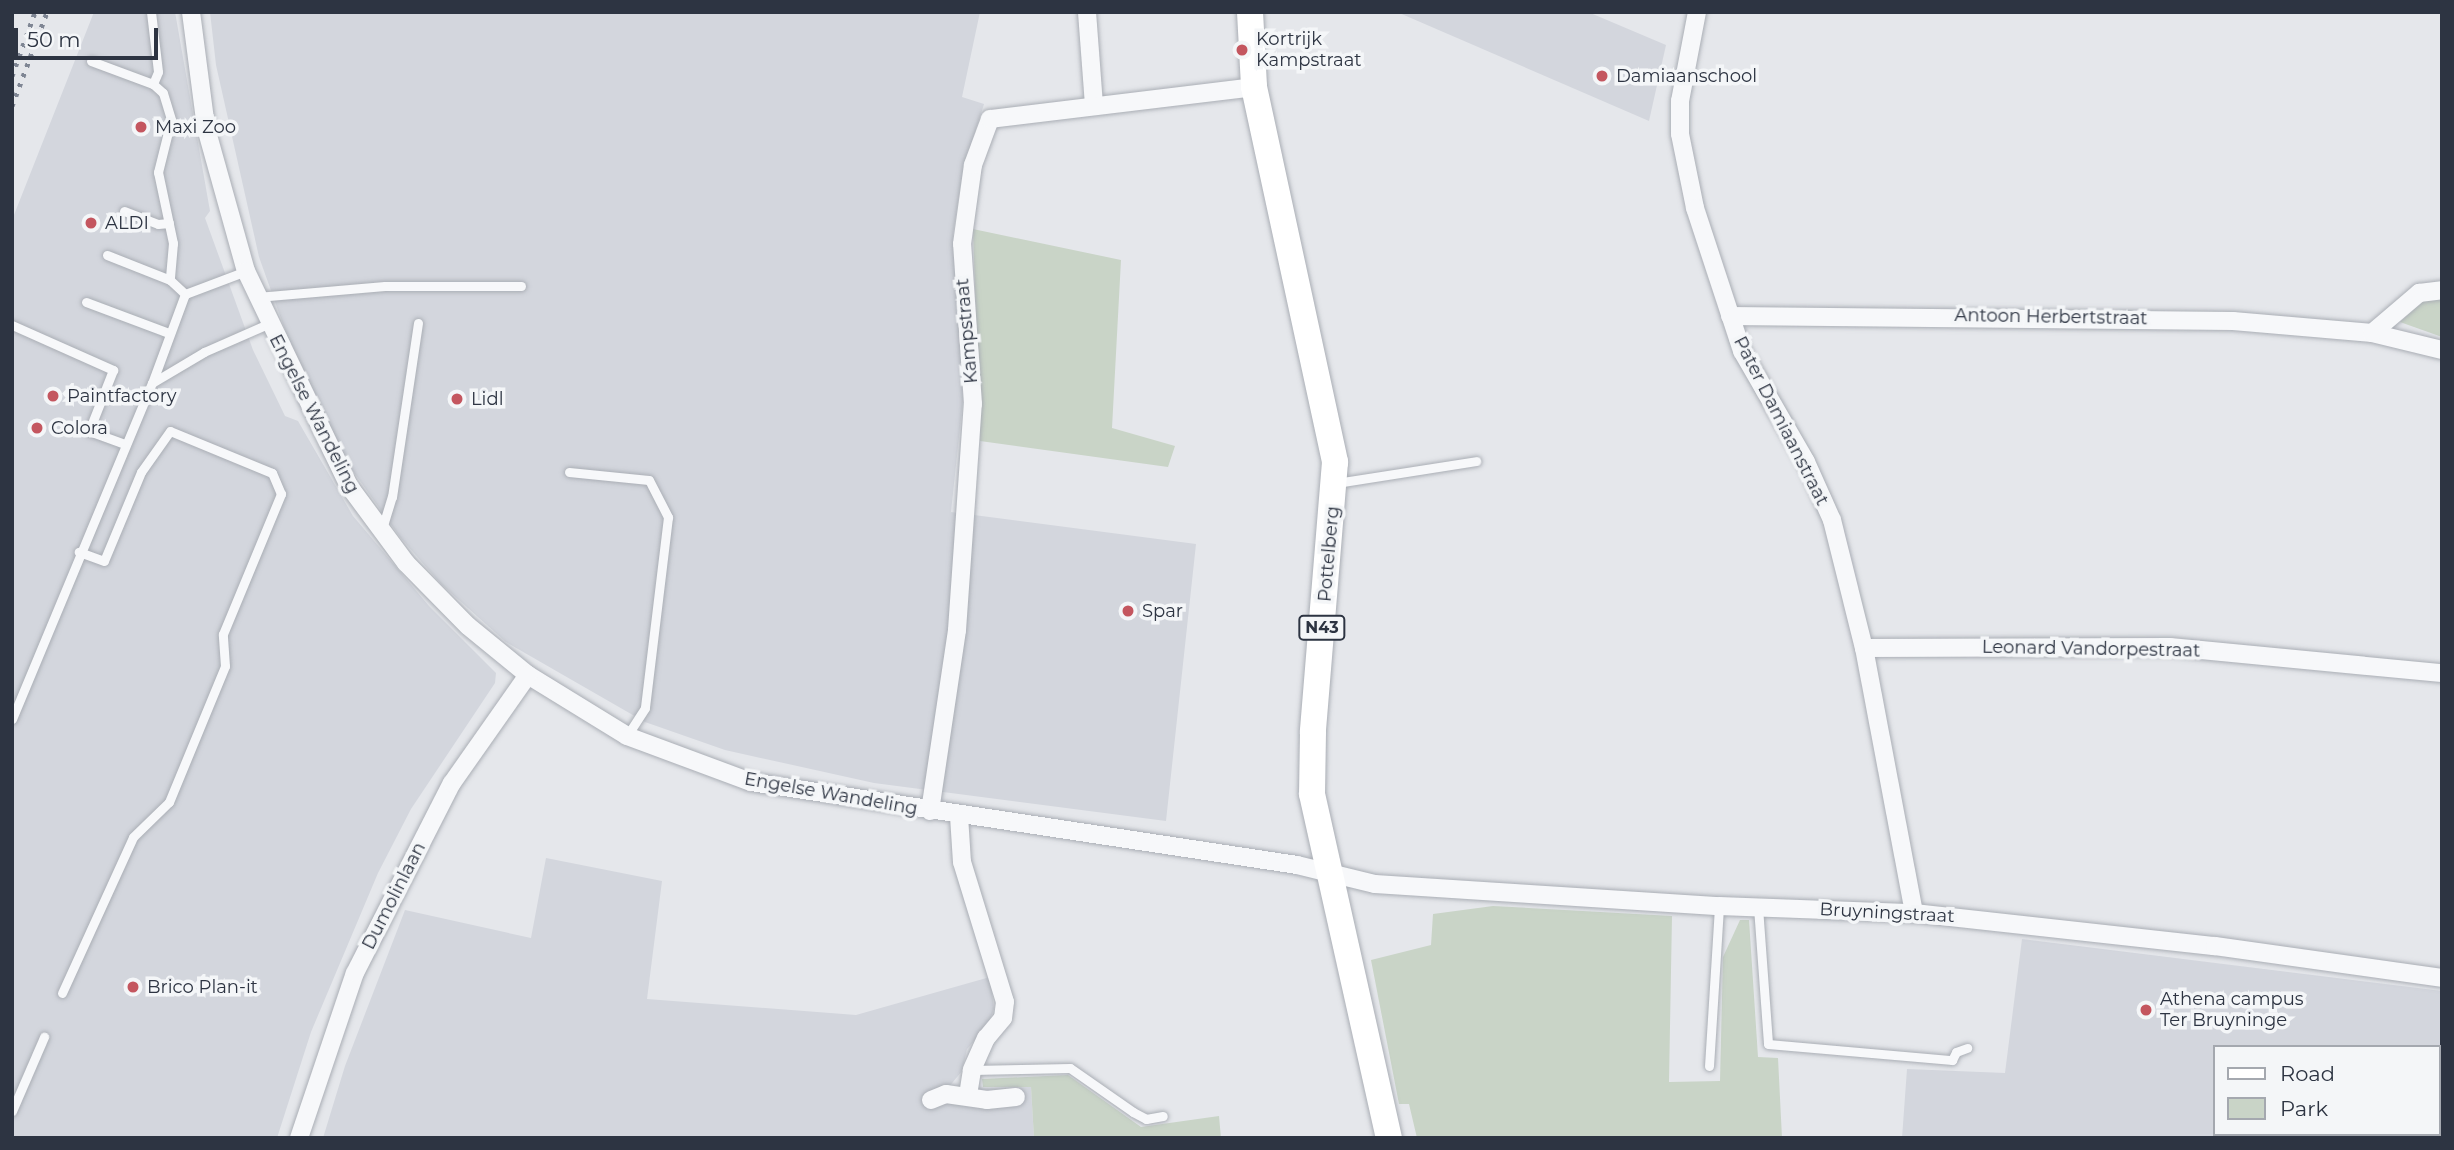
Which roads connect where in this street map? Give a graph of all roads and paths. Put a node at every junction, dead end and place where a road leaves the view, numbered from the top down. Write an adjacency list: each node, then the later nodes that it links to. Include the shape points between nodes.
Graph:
1 (151, 12): 7 (lane, via 158,72)
2 (191, 12): 13 (street, Engelse Wandeling, via 206,128)
3 (1087, 12): 9 (street)
4 (1250, 12): 8 (main road, Pottelberg / N43)
5 (1697, 12): 20 (street, Pater Damiaanstraat, via 1686,56 1680,134 1695,208)
6 (91, 61): 7 (lane)
7 (153, 83): 11 (lane, via 163,93 171,120 158,172)
8 (1254, 88): 9 (street, Kampstraat); 31 (main road, Pottelberg / N43, via 1331,428)
9 (1094, 106): 39 (street, Kampstraat, via 990,119 973,166 961,267 973,404 968,495 957,630)
10 (124, 211): 11 (lane, via 158,224)
11 (169, 223): 14 (lane, via 173,243)
12 (107, 255): 14 (lane)
13 (246, 271): 17 (lane); 18 (street, Engelse Wandeling)
14 (170, 280): 17 (lane)
15 (521, 286): 18 (lane, via 385,286)
16 (2442, 290): 25 (street, via 2419,293)
17 (185, 294): 24 (lane)
18 (257, 297): 22 (street, Engelse Wandeling)
19 (86, 302): 24 (lane)
20 (1730, 316): 25 (street, Antoon Herbertstraat, via 2178,319); 34 (street, Pater Damiaanstraat, via 1742,351 1806,462 1832,520)
21 (418, 323): 32 (lane, via 393,497)
22 (268, 324): 27 (lane, via 204,352); 32 (street, Engelse Wandeling, via 332,457)
23 (12, 325): 28 (lane, via 113,370 89,431)
24 (169, 333): 27 (lane)
25 (2372, 333): 26 (street, Antoon Herbertstraat)
26 (2442, 350)
27 (152, 383): 28 (lane)
28 (125, 444): 33 (lane)
29 (1476, 461): 31 (lane)
30 (569, 472): 38 (lane, via 649,480 668,517 645,708)
31 (1334, 483): 41 (main road, Pottelberg / N43, via 1311,763 1312,794)
32 (381, 533): 36 (street, Engelse Wandeling, via 437,597)
33 (79, 552): 37 (lane); 46 (lane, via 104,561 141,472 170,431 272,473 281,494 223,634 225,666 169,802 133,838)
34 (1864, 648): 35 (street, Leonard Vandorpestraat, via 2170,647); 44 (street, Pater Damiaanstraat)
35 (2442, 673)
36 (528, 675): 38 (street, Engelse Wandeling); 56 (street, Dumolinlaan, via 452,783 355,973)
37 (12, 719)
38 (627, 736): 39 (street, Engelse Wandeling, via 751,782)
39 (930, 811): 40 (street, Engelse Wandeling)
40 (959, 816): 41 (street, Engelse Wandeling); 50 (street, via 962,862 1005,1002 1003,1018 986,1038)
41 (1331, 871): 42 (street, Bruyningstraat, via 1375,884 1429,890); 57 (main road, Pottelberg / N43)
42 (1719, 906): 43 (street, Bruyningstraat); 49 (lane)
43 (1758, 907): 44 (street, Bruyningstraat); 48 (lane, via 1768,1044 1952,1060 1956,1052)
44 (1914, 913): 45 (street, Bruyningstraat, via 2216,946)
45 (2442, 978)
46 (62, 993)
47 (44, 1037): 54 (lane)
48 (1967, 1048)
49 (1709, 1066)
50 (972, 1070): 51 (street); 55 (lane, via 1070,1068 1139,1115)
51 (968, 1096): 52 (street, via 988,1100); 53 (street, via 946,1094)
52 (1016, 1097)
53 (931, 1100)
54 (12, 1111)
55 (1163, 1116)
56 (299, 1138)
57 (1389, 1138)

